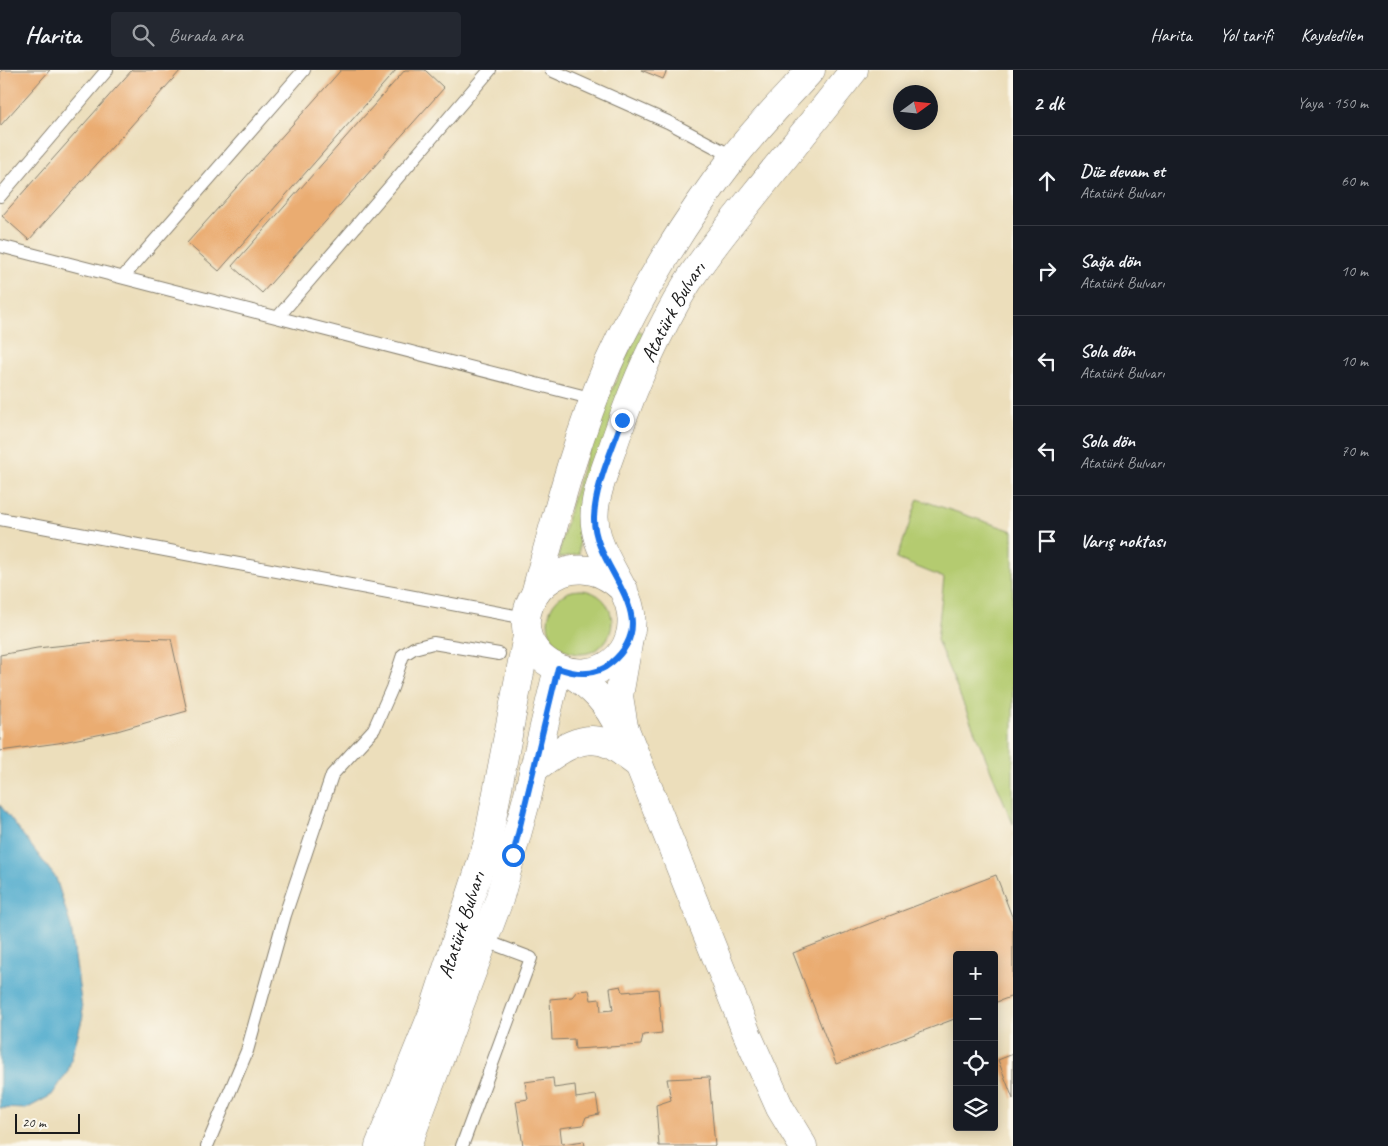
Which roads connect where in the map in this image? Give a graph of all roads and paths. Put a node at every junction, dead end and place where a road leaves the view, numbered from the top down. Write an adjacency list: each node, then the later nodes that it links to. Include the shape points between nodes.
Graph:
1 (107, 70): 9 (lane)
2 (304, 70): 11 (lane)
3 (490, 70): 12 (lane)
4 (551, 70): 7 (lane, via 668,122)
5 (811, 70): 7 (main road, Atatürk Bulvarı)
6 (854, 70): 8 (main road, Atatürk Bulvarı)
7 (734, 157): 8 (main road); 13 (main road, Atatürk Bulvarı, via 701,203 646,292)
8 (765, 182): 15 (main road, Atatürk Bulvarı, via 687,284 646,361 620,427 603,477 594,518 599,546)
9 (0, 196)
10 (0, 246): 11 (lane)
11 (123, 277): 12 (lane)
12 (278, 317): 13 (lane)
13 (594, 399): 16 (main road, Atatürk Bulvarı, via 562,495)
14 (0, 519): 16 (lane)
15 (624, 590): 16 (main road, via 605,574 591,570 559,573 545,581); 17 (main road, Atatürk Bulvarı, via 632,622)
16 (529, 616): 19 (main road, via 539,656); 24 (main road, Atatürk Bulvarı, via 487,845 432,1015)
17 (629, 640): 19 (main road, via 610,664 597,671 583,674); 20 (main road, Atatürk Bulvarı, via 619,706)
18 (499, 654): 23 (lane, via 434,643 414,648 403,655 374,729 332,775 285,915 247,1051)
19 (564, 671): 20 (main road, via 586,683 602,699); 21 (main road, Atatürk Bulvarı)
20 (636, 763): 21 (main road, via 612,746 594,741 561,749); 27 (main road, via 758,1060 780,1108)
21 (534, 769): 22 (main road, Atatürk Bulvarı, via 513,855)
22 (486, 941): 25 (main road, Atatürk Bulvarı); 26 (lane, via 531,958)
23 (207, 1146)
24 (380, 1146)
25 (407, 1146)
26 (462, 1146)
27 (803, 1146)

